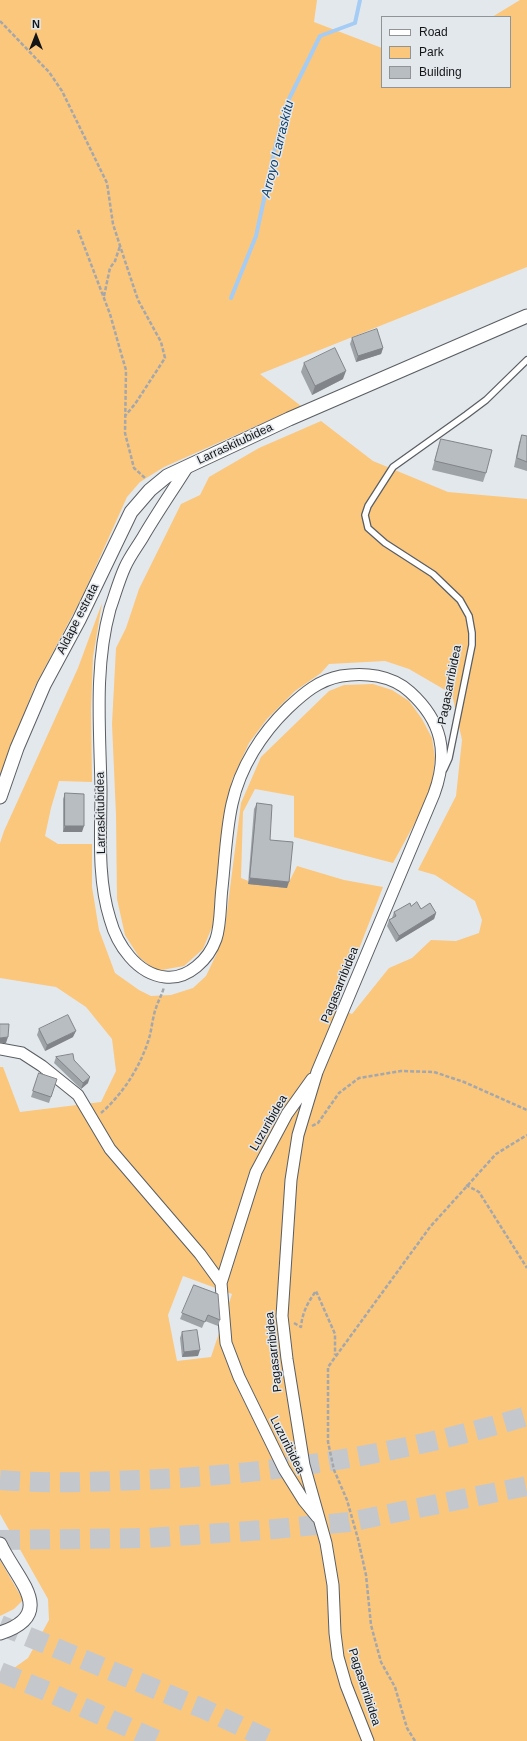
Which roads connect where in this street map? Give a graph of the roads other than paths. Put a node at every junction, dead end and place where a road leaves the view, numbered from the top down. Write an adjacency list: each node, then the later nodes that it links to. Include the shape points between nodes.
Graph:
1 (527, 316): 3 (street, Larraskitubidea)
2 (527, 360): 4 (lane, Pagasarribidea, via 486,400 392,467 365,515 368,528 433,574 460,600 469,616 472,633 469,660 449,758)
3 (188, 466): 4 (street, Larraskitubidea, via 125,566 110,611 101,657 101,846 104,896 110,923 128,956 144,970 166,977 185,975 205,959 216,939 232,803 244,767 263,735 306,691 329,678 356,673 384,678 406,688 424,705 437,728 442,750); 5 (street, Aldape estrata, via 167,476 140,499 131,512 79,620 44,685 17,748)
4 (441, 775): 7 (street, Pagasarribidea)
5 (0, 797)
6 (0, 1049): 8 (street, via 22,1054 48,1070 78,1095 110,1149 200,1254)
7 (317, 1072): 8 (street, Luzuribidea, via 287,1114 256,1172); 9 (street, Pagasarribidea, via 298,1135 291,1180 282,1316 297,1427 304,1464)
8 (221, 1283): 9 (street, Luzuribidea, via 226,1343 239,1377 284,1469 304,1501)
9 (320, 1520): 12 (street, Pagasarribidea, via 333,1585 338,1657)
10 (0, 1544): 11 (street, via 28,1595 31,1608 28,1617 21,1624)
11 (0, 1633)
12 (368, 1741)

